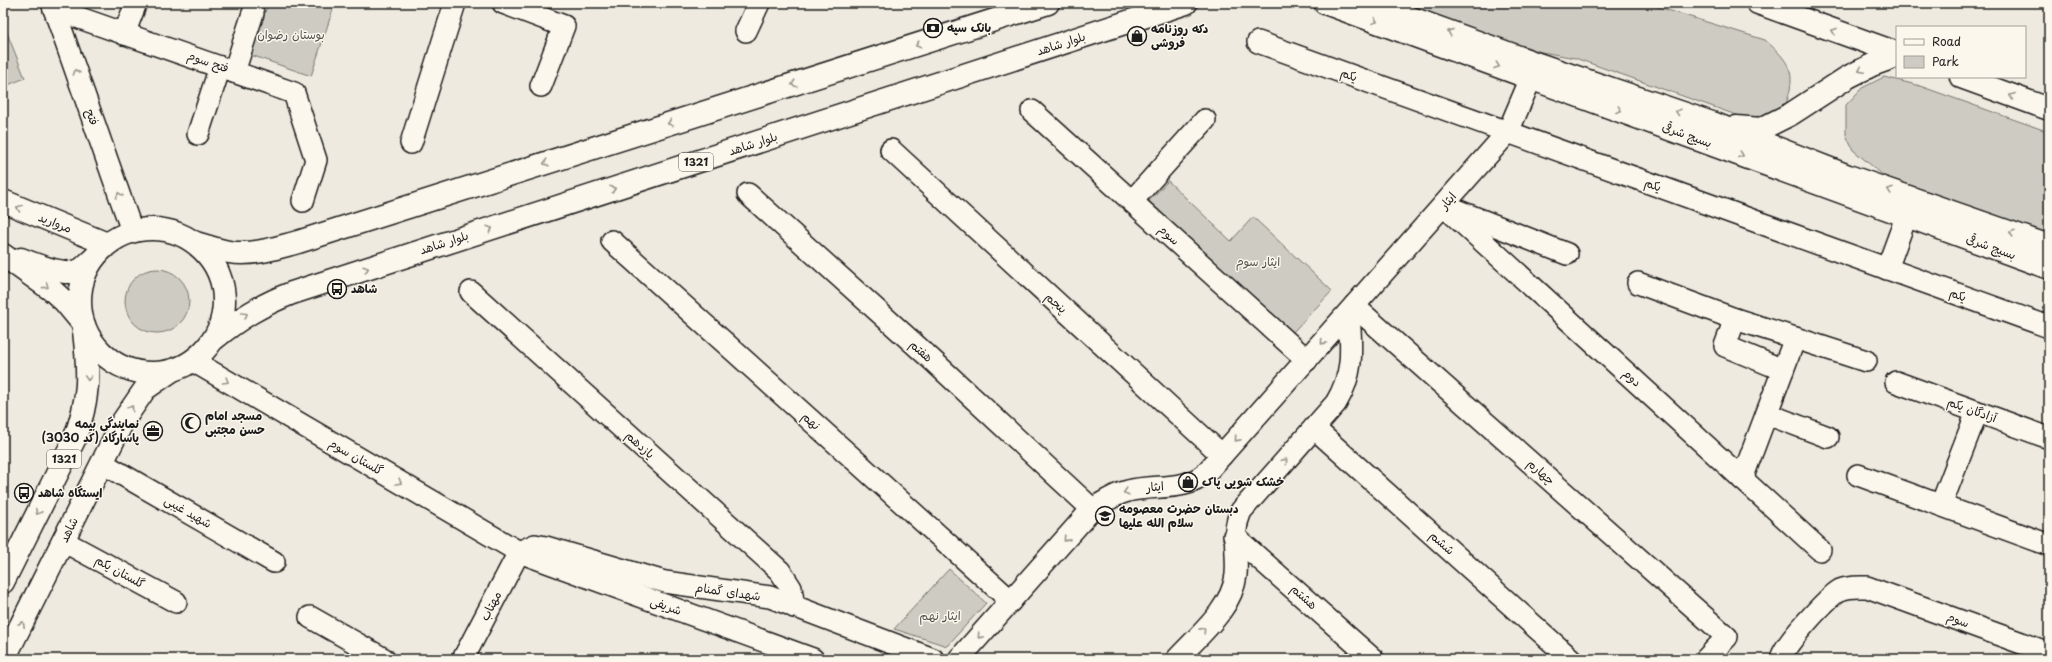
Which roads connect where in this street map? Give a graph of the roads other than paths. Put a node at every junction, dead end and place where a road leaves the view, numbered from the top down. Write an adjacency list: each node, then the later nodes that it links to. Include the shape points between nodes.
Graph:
1 (136, 3): 13 (street)
2 (455, 3): 27 (street)
3 (504, 3): 20 (street, via 564,26)
4 (759, 3): 12 (street)
5 (1048, 3): 38 (main road, one-way to 38, via 298,242 260,252 244,253 228,252)
6 (1186, 3): 54 (main road, بلوار شاهد / 1321, one-way to 6, via 240,318 265,303 292,293)
7 (1325, 3): 18 (main road, بسیج شرقی, one-way to 18)
8 (1370, 3): 18 (main road, بسیج شرقی, one-way to 8)
9 (1758, 3): 15 (main road, one-way to 9)
10 (53, 6): 13 (street, فتح سوم); 36 (street, فتح, one-way to 10)
11 (253, 13): 17 (street)
12 (746, 31)
13 (124, 34): 17 (street, فتح سوم)
14 (1258, 42): 25 (street, یکم)
15 (1896, 53)
16 (1896, 56): 24 (main road, one-way to 24, via 1848,77 1791,114 1761,129)
17 (227, 69): 26 (street); 32 (street, فتح سوم, via 294,92 316,160)
18 (1535, 71): 24 (main road, بسیج شرقی, one-way to 18); 25 (street, ایثار); 29 (main road, بسیج شرقی, one-way to 29)
19 (1964, 78): 21 (main road, one-way to 19)
20 (541, 86)
21 (2049, 109)
22 (1032, 111): 33 (street, سوم)
23 (1205, 120): 33 (street)
24 (1715, 124): 29 (main road, بسیج شرقی)
25 (1508, 132): 34 (street, ایثار); 46 (street, یکم)
26 (198, 134)
27 (411, 143)
28 (891, 150): 66 (street, پنجم)
29 (1845, 184): 35 (main road, بسیج شرقی); 40 (main road, بسیج شرقی, one-way to 29)
30 (748, 194): 71 (street, هفتم)
31 (3, 201): 39 (main road, مروارید, one-way to 31)
32 (303, 201)
33 (1132, 201): 55 (street, سوم)
34 (1444, 206): 42 (street); 49 (street, ایثار); 69 (street, دوم)
35 (1906, 217): 45 (main road, بسیج شرقی); 46 (street)
36 (132, 231): 38 (main road, via 154,228 176,232); 39 (main road)
37 (612, 241): 79 (street, نهم)
38 (196, 243): 54 (main road, via 211,258 220,277 225,298 222,319)
39 (107, 244): 44 (main road)
40 (2049, 246)
41 (3, 252): 44 (main road, via 40,267 63,272 79,270)
42 (1567, 254)
43 (3, 255): 51 (main road, one-way to 51, via 53,291)
44 (92, 260): 51 (main road, via 82,280 79,303)
45 (2049, 268)
46 (1888, 269): 52 (street, یکم)
47 (1638, 283): 50 (street)
48 (471, 292): 81 (street, یازدهم, via 780,572 791,588)
49 (1352, 309): 55 (street, ایثار, one-way to 55); 63 (street, via 1350,370 1347,383 1336,403); 93 (street, چهارم, via 1727,637)
50 (1736, 319): 53 (street); 58 (street, via 1725,346)
51 (84, 326): 59 (main road, via 101,352 116,364 133,371); 78 (main road, 1321, one-way to 78, via 88,381 80,423 74,440)
52 (2049, 327)
53 (1795, 338): 57 (street); 58 (street)
54 (214, 339): 56 (main road)
55 (1307, 360): 66 (street, ایثار, one-way to 66)
56 (193, 361): 59 (main road); 76 (street, گلستان سوم, one-way to 76)
57 (1866, 361)
58 (1783, 370): 62 (street)
59 (171, 371): 67 (main road, شاهد / 1321, one-way to 59, via 123,421 145,389)
60 (1896, 382): 61 (street, آزادگان یکم)
61 (1977, 412): 65 (street, آزادگان یکم); 70 (street)
62 (1767, 414): 64 (street); 69 (street)
63 (1314, 428): 72 (street, one-way to 63, via 1241,511); 92 (street, ششم)
64 (1828, 437)
65 (2049, 438)
66 (1222, 455): 71 (street, ایثار, one-way to 71, via 1206,473 1193,482 1128,491 1109,498)
67 (102, 463): 73 (main road, شاهد / 1321); 77 (street, شهید غیبی)
68 (1858, 475): 70 (street)
69 (1742, 479): 75 (street, دوم)
70 (1941, 505): 74 (street)
71 (1092, 510): 79 (street, ایثار, one-way to 79)
72 (1234, 536): 84 (street, one-way to 72, via 1231,594 1236,575); 91 (street, هشتم)
73 (63, 541): 80 (street, گلستان یکم); 85 (main road, شاهد / 1321, one-way to 73)
74 (2049, 545)
75 (1820, 550)
76 (519, 552): 81 (street, شهدای گمنام, via 535,545 546,547 665,582 770,598); 87 (street, مهتاب); 88 (street, شریفی)
77 (274, 562)
78 (3, 582)
79 (1011, 601): 90 (street, ایثار, one-way to 90)
80 (176, 602)
81 (794, 607): 89 (street, شهدای گمنام)
82 (310, 617): 86 (street)
83 (2049, 653): 94 (street, سوم, via 1867,587 1854,586 1830,596 1787,645)
84 (1185, 656)
85 (4, 659)
86 (384, 659)
87 (463, 659)
88 (813, 659)
89 (932, 659)
90 (959, 659)
91 (1373, 659)
92 (1571, 659)
93 (1706, 659)
94 (1781, 659)

